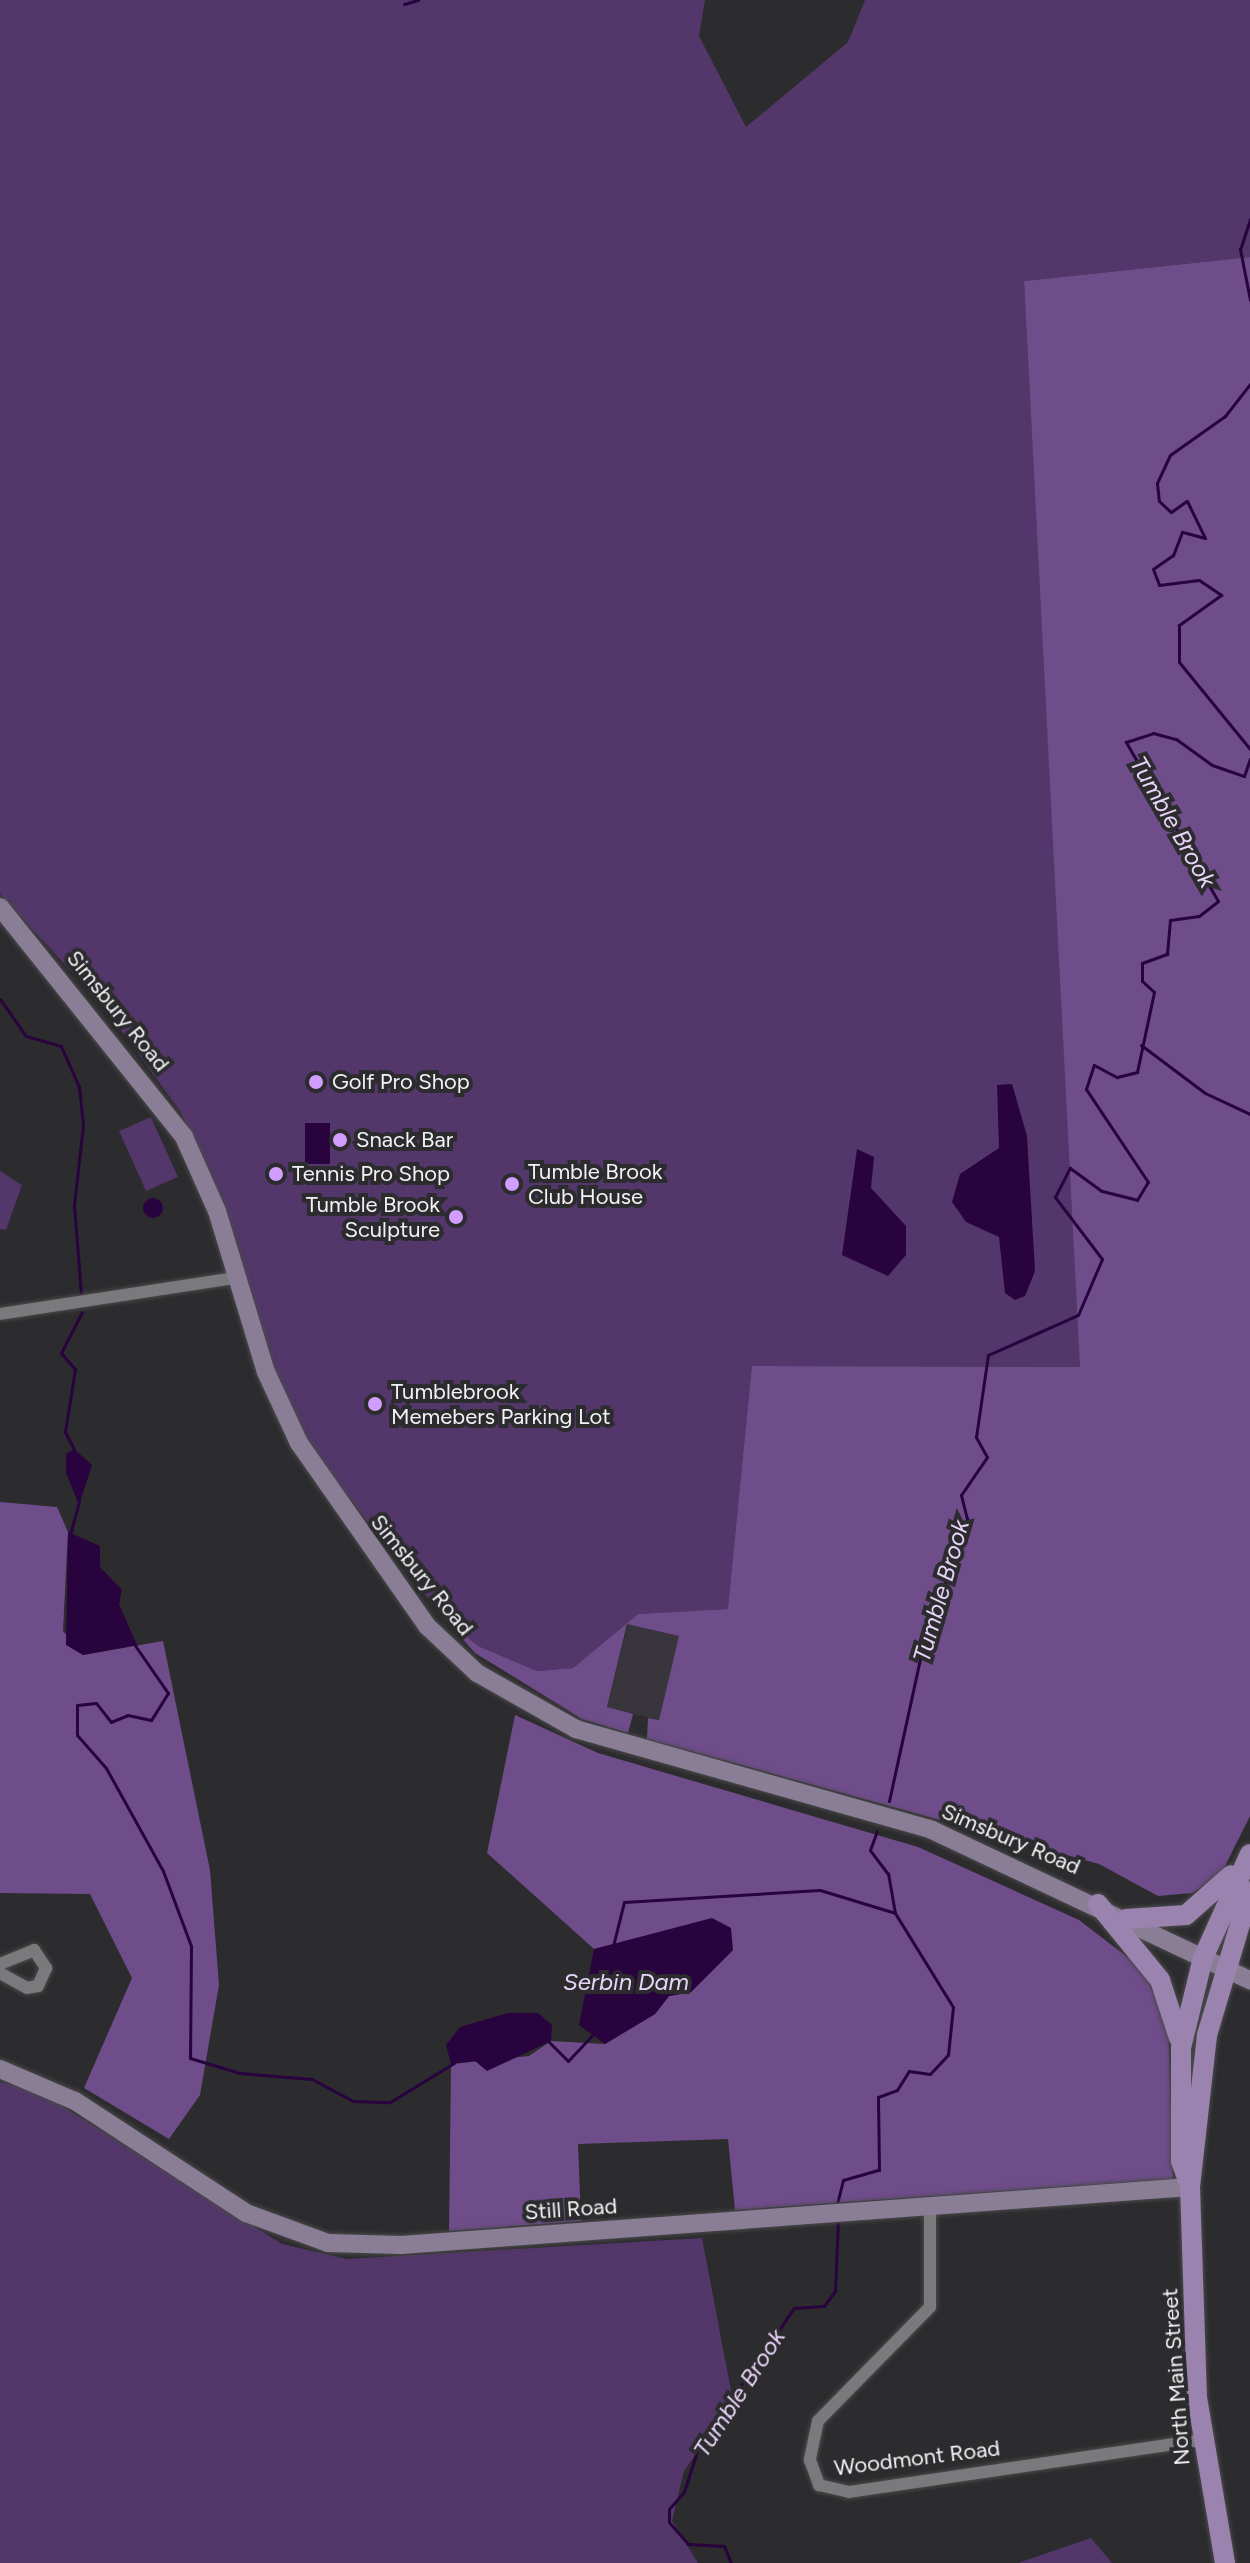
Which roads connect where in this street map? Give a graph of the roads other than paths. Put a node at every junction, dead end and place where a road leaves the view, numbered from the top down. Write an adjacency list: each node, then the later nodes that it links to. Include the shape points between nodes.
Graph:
1 (0, 907): 2 (main road, Simsbury Road, via 184,1137)
2 (236, 1278): 3 (street); 6 (main road, Simsbury Road, via 266,1372 299,1443 427,1626 477,1673 576,1729 932,1830)
3 (0, 1314)
4 (1245, 1860): 7 (main road, via 1195,1912); 8 (main road)
5 (1250, 1891): 8 (main road)
6 (1098, 1904): 7 (main road, Simsbury Road); 12 (main road, via 1160,1980)
7 (1126, 1919): 8 (main road, Simsbury Road)
8 (1212, 1962): 11 (main road, Simsbury Road); 12 (main road, North Main Street); 14 (main road, North Main Street)
9 (0, 1964): 10 (street, via 34,1950 46,1968 38,1986 27,1988)
10 (0, 1973)
11 (1250, 1980)
12 (1181, 2048): 14 (main road, North Main Street, via 1181,2161)
13 (0, 2069): 15 (main road, Still Road, via 75,2101 246,2213 328,2243 401,2245)
14 (1190, 2187): 15 (main road, Still Road); 16 (main road, North Main Street)
15 (930, 2209): 16 (street, Woodmont Road, via 930,2307 818,2421 810,2460 819,2485 849,2492)
16 (1202, 2440): 17 (main road, North Main Street)
17 (1225, 2563)

